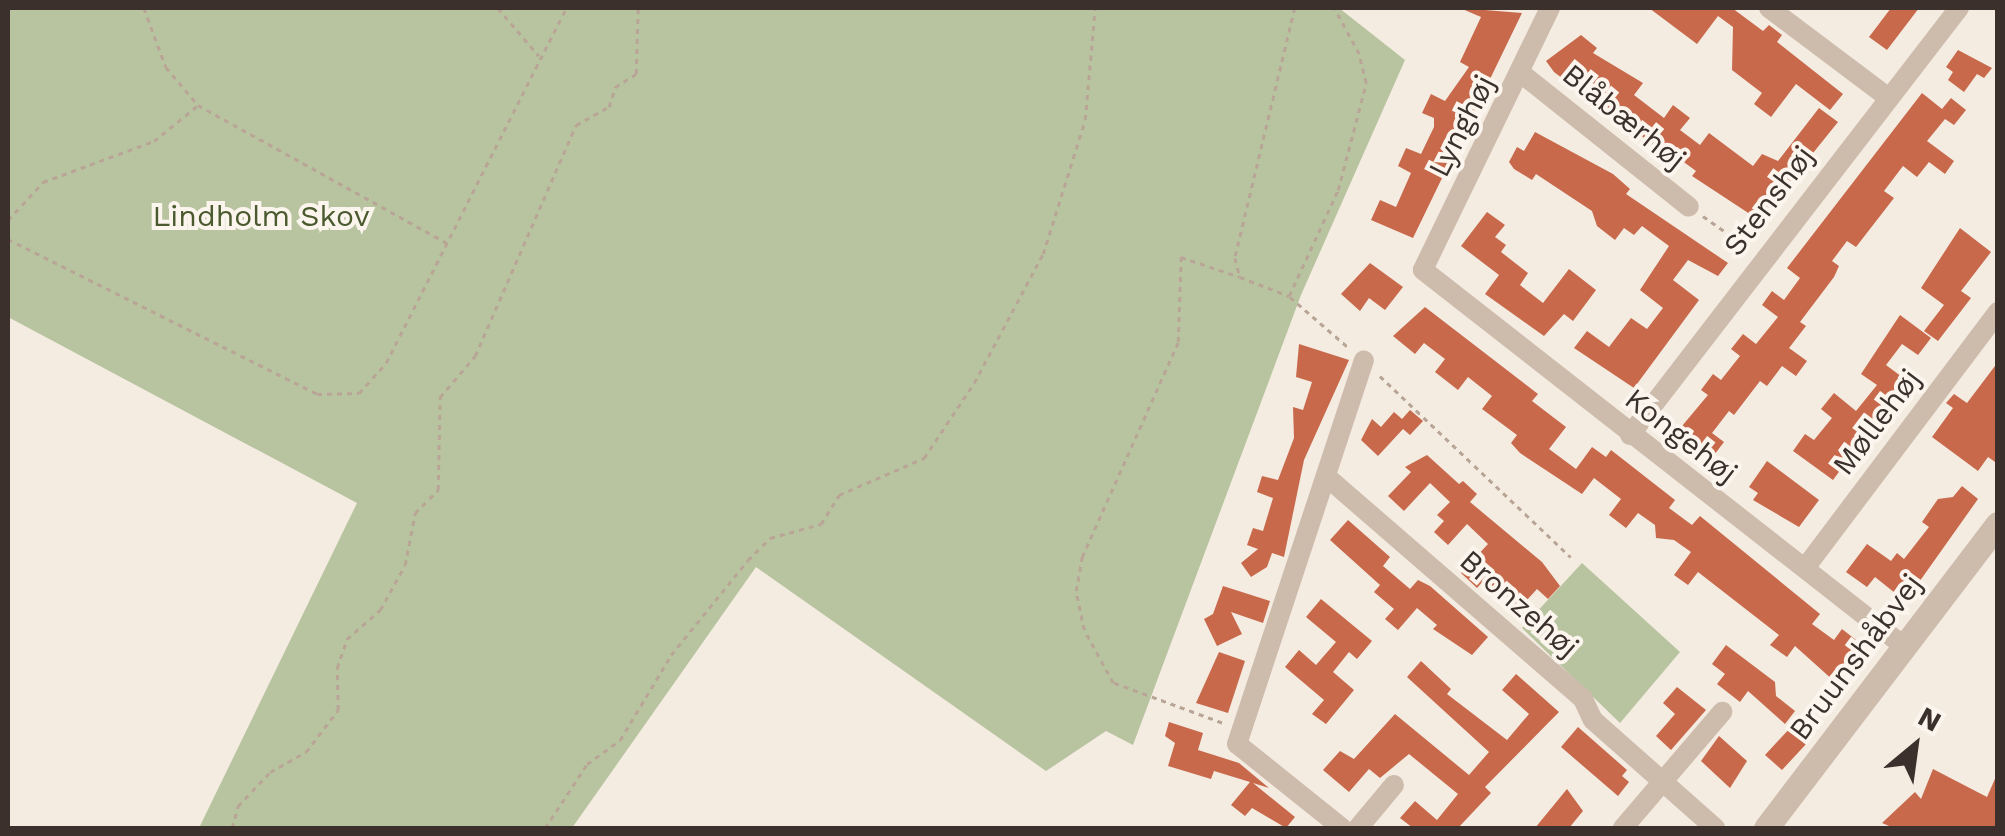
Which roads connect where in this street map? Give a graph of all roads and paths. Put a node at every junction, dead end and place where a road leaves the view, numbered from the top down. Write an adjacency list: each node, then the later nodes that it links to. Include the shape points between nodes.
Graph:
1 (144, 8): 14 (path, via 166,68)
2 (498, 8): 11 (path)
3 (566, 8): 11 (path)
4 (638, 8): 35 (path, via 636,74 616,87 610,107 576,125 475,356 440,397 438,490 415,513 406,565 380,610 347,639 338,668 338,710 306,752 270,772 238,806)
5 (1095, 8): 36 (path, via 1085,120 1043,254 924,458 840,494 822,524 770,538 671,655 620,740 587,764)
6 (1295, 8): 21 (path, via 1235,258)
7 (1333, 8): 22 (path, via 1359,54 1366,82 1338,190)
8 (1550, 8): 12 (street, Lynghøj)
9 (1769, 8): 13 (street)
10 (1959, 8): 13 (street, Stenshøj)
11 (540, 57): 18 (path)
12 (1522, 74): 15 (street, Blåbærhøj); 20 (street, Lynghøj)
13 (1886, 96): 19 (street, Stenshøj)
14 (198, 105): 16 (path, via 154,141 43,182); 18 (path)
15 (1690, 207): 19 (path)
16 (8, 220)
17 (8, 240): 18 (path, via 317,394 340,398 375,382)
18 (449, 244)
19 (1763, 258): 25 (street, Stenshøj)
20 (1422, 270): 25 (street, Kongehøj)
21 (1240, 277): 22 (path); 32 (path, via 1180,257 1178,342 1082,557 1076,591 1084,630 1119,688)
22 (1289, 296): 24 (path)
23 (1998, 312): 29 (street, Møllehøj)
24 (1364, 360): 26 (street); 28 (path)
25 (1630, 435): 29 (street, Kongehøj)
26 (1328, 478): 32 (street); 33 (street, Bronzehøj, via 1583,699 1593,720)
27 (1998, 524): 30 (street, Bruunshåbvej)
28 (1571, 557)
29 (1804, 568): 30 (street, Kongehøj)
30 (1906, 646): 41 (street, Bruunshåbvej)
31 (1722, 712): 33 (street)
32 (1242, 730): 37 (street, via 1238,744)
33 (1663, 781): 39 (street); 40 (street, Bronzehøj)
34 (1394, 785): 38 (street)
35 (232, 828)
36 (545, 828)
37 (1342, 828)
38 (1358, 828)
39 (1623, 828)
40 (1716, 828)
41 (1766, 828)

